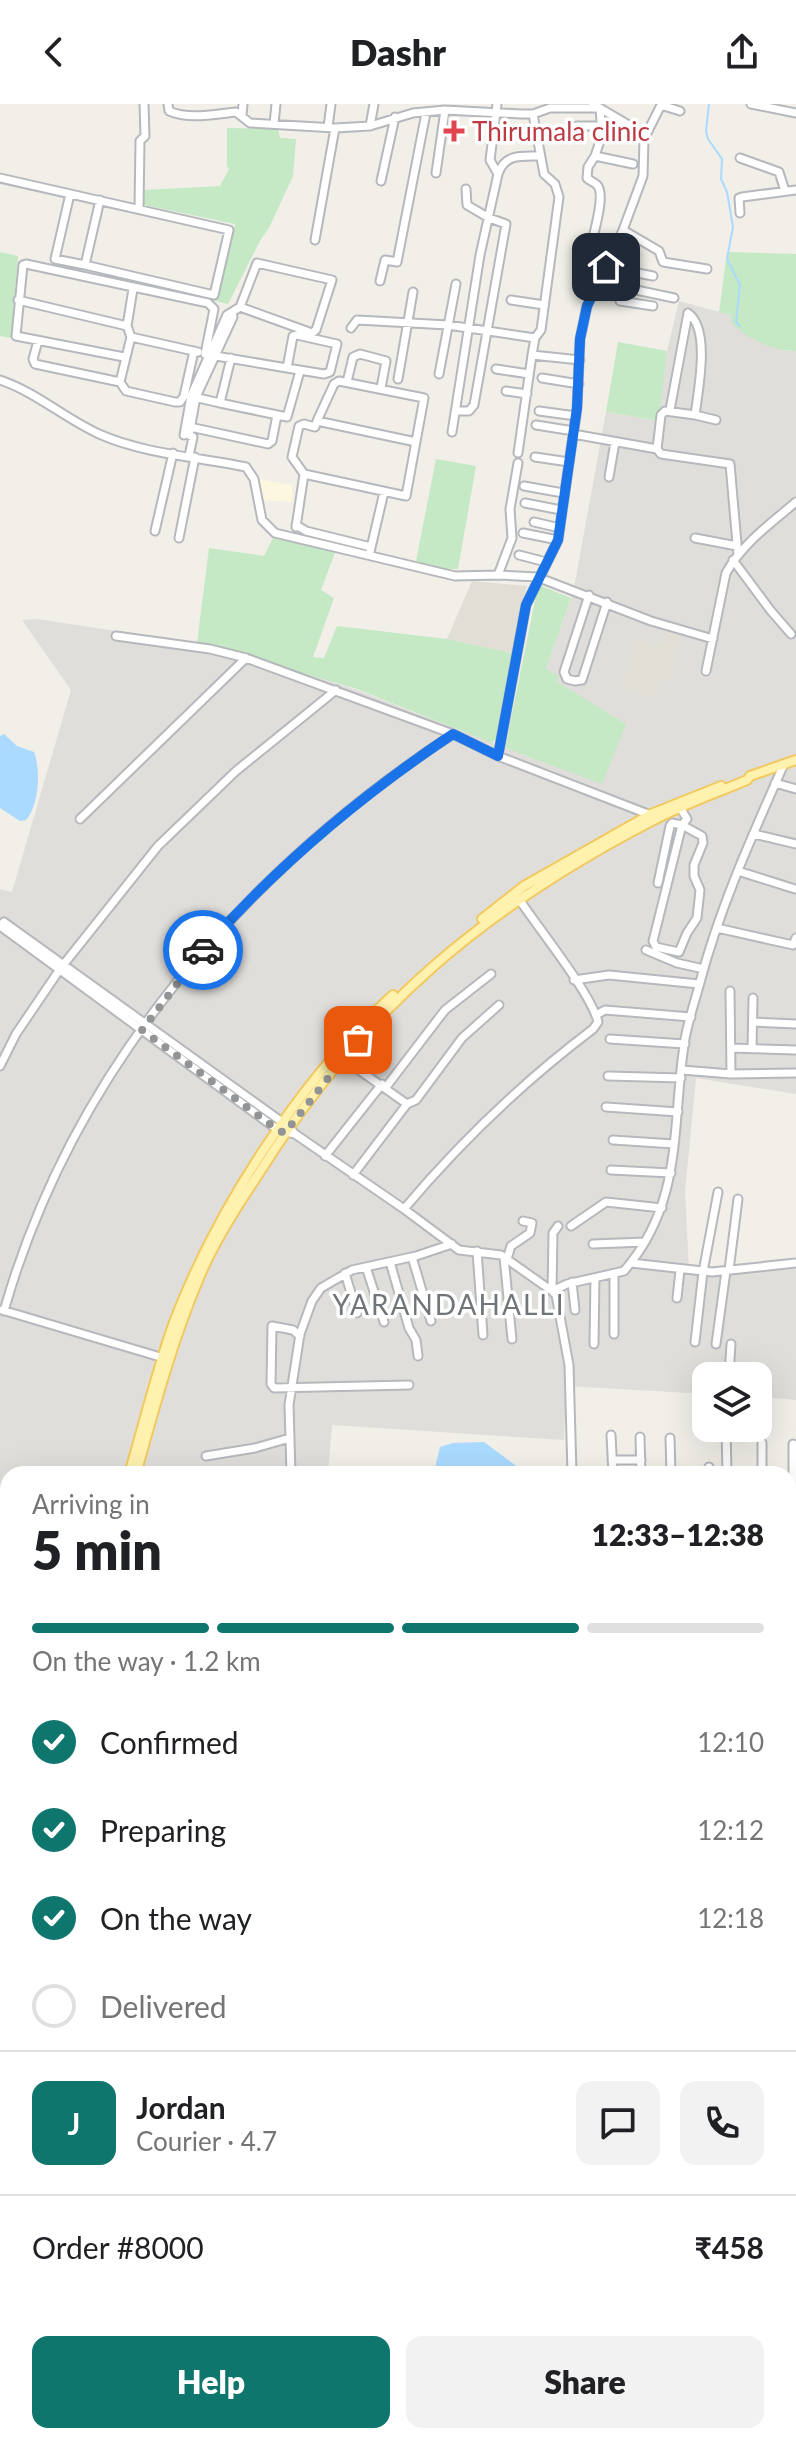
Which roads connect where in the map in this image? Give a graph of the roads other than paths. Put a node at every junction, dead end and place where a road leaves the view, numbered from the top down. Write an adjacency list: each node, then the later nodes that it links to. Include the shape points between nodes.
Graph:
1 (144, 104): 38 (street)
2 (168, 104): 17 (street, via 176,114)
3 (243, 104): 17 (street)
4 (276, 104): 19 (street)
5 (331, 104): 23 (street)
6 (374, 104): 20 (street)
7 (751, 104): 10 (street)
8 (599, 105): 16 (street); 22 (street); 24 (street)
9 (667, 105): 13 (street); 24 (street)
10 (768, 106): 15 (street)
11 (497, 108): 12 (street); 16 (street); 30 (street, via 490,160)
12 (445, 110): 14 (street); 29 (street)
13 (680, 111)
14 (426, 113): 18 (street); 51 (street, via 397,262 385,260)
15 (796, 113)
16 (533, 114): 25 (street)
17 (242, 116): 19 (street, via 250,123)
18 (395, 117): 20 (street); 32 (street)
19 (274, 124): 23 (street)
20 (370, 126): 23 (street)
21 (576, 126): 22 (street)
22 (601, 126): 26 (street)
23 (332, 128): 42 (street)
24 (644, 139): 41 (street, via 643,176)
25 (539, 156): 30 (street, via 509,158); 60 (street, via 559,197)
26 (595, 156): 28 (street); 43 (street, via 587,178 600,191 592,242 597,249)
27 (740, 158): 35 (street, via 779,172)
28 (633, 164)
29 (436, 173)
30 (498, 174): 40 (street)
31 (0, 178): 36 (street)
32 (381, 181)
33 (466, 189): 40 (street, via 467,205)
34 (796, 190): 35 (street)
35 (785, 191): 39 (street, via 739,198)
36 (70, 194): 37 (street); 46 (street, via 55,259)
37 (100, 200): 38 (street); 46 (street)
38 (139, 209): 46 (street, via 229,230 214,295)
39 (740, 213)
40 (489, 218): 44 (street); 45 (street, via 506,224)
41 (623, 230): 43 (street); 48 (street, via 659,251 663,262)
42 (315, 240)
43 (613, 252): 47 (street)
44 (480, 255): 45 (street); 67 (street)
45 (499, 257): 68 (street)
46 (85, 265)
47 (606, 267): 49 (street); 77 (street, via 587,306)
48 (707, 269)
49 (625, 270): 50 (street); 53 (street)
50 (653, 276)
51 (380, 281)
52 (456, 284): 64 (street)
53 (622, 287): 56 (street); 61 (street, via 620,301)
54 (133, 289): 57 (street, via 26,264 21,268); 59 (street); 65 (street)
55 (413, 292): 63 (street)
56 (674, 298)
57 (18, 300): 65 (street); 71 (street, via 16,336)
58 (511, 300): 60 (street)
59 (212, 305): 62 (street); 73 (street)
60 (544, 305): 70 (street)
61 (653, 306)
62 (236, 309): 62 (street, via 312,333 332,280 257,263); 73 (street)
63 (407, 324): 64 (street); 66 (street, via 357,320); 84 (street)
64 (448, 325): 67 (street); 81 (street)
65 (127, 326): 69 (street)
66 (351, 328)
67 (468, 328): 68 (street); 95 (street)
68 (486, 332): 70 (street); 95 (street, via 474,405 469,411)
69 (131, 337): 72 (street); 75 (street)
70 (535, 338): 74 (street)
71 (38, 341): 75 (street); 86 (street, via 35,364)
72 (194, 351): 73 (street); 92 (street)
73 (211, 355): 76 (street); 92 (street)
74 (532, 355): 77 (street); 82 (street)
75 (124, 357): 86 (street)
76 (231, 358): 78 (street); 93 (street)
77 (580, 360): 88 (street)
78 (287, 368): 80 (street); 80 (street, via 293,336 337,344 330,372)
79 (496, 369): 82 (street)
80 (300, 371): 97 (street, via 287,417)
81 (439, 374)
82 (529, 374): 91 (street)
83 (542, 378): 88 (street)
84 (398, 379)
85 (0, 380): 110 (street, via 101,434)
86 (120, 382): 92 (street, via 126,391 175,402)
87 (347, 382): 89 (street); 89 (street, via 353,357 360,354 386,361); 101 (street, via 334,384)
88 (579, 384): 99 (street)
89 (381, 388): 106 (street, via 424,398)
90 (506, 391): 91 (street)
91 (527, 394): 109 (street)
92 (190, 396): 93 (street); 103 (street)
93 (220, 403): 97 (street)
94 (670, 410): 98 (street); 98 (street, via 688,313 694,316 701,342); 108 (street, via 661,415)
95 (456, 411): 104 (street)
96 (539, 411): 99 (street)
97 (277, 415): 103 (street, via 268,444)
98 (695, 415): 100 (street)
99 (576, 416): 105 (street)
100 (716, 420)
101 (317, 421): 106 (street); 114 (street, via 315,427 299,426 293,447 292,457)
102 (536, 425): 105 (street)
103 (188, 432): 110 (street, via 193,437)
104 (452, 432)
105 (574, 432): 107 (street); 112 (street)
106 (416, 442): 117 (street, via 406,496)
107 (615, 442): 108 (street); 115 (street)
108 (657, 449): 131 (street, via 661,454 730,464)
109 (518, 453)
110 (184, 455): 125 (street); 127 (street, via 246,467 254,479 262,520 275,533); 128 (street)
111 (535, 457): 112 (street)
112 (569, 462): 118 (street)
113 (518, 463): 136 (street, via 510,509 512,538)
114 (304, 474): 117 (street); 123 (street)
115 (609, 477)
116 (524, 486): 118 (street)
117 (384, 492): 132 (street)
118 (563, 493): 121 (street)
119 (796, 502): 134 (street)
120 (525, 503): 121 (street)
121 (561, 510): 124 (street)
122 (534, 522): 124 (street)
123 (296, 525): 127 (street); 132 (street)
124 (560, 528): 130 (street)
125 (155, 531)
126 (523, 533): 130 (street)
127 (294, 537): 132 (street)
128 (179, 538)
129 (695, 538): 131 (street)
130 (558, 540): 135 (street)
131 (737, 546): 134 (street)
132 (370, 552): 136 (street, via 455,576)
133 (519, 555): 135 (street)
134 (735, 558): 140 (street); 142 (street, via 726,573)
135 (546, 562): 137 (street)
136 (498, 575): 137 (street)
137 (537, 577): 138 (street); 147 (street, via 526,605)
138 (589, 595): 139 (street); 139 (street, via 564,672 567,679 582,680)
139 (607, 602): 142 (street)
140 (791, 634)
141 (116, 636): 143 (street)
142 (713, 639): 144 (street)
143 (246, 658): 145 (street); 155 (street)
144 (706, 671)
145 (336, 690): 146 (street); 167 (street, via 236,771 158,846)
146 (453, 734): 147 (street); 179 (street, via 397,771 294,856 242,905)
147 (498, 756): 154 (street)
148 (796, 760): 149 (main road)
149 (784, 764): 150 (main road); 151 (street)
150 (750, 776): 153 (main road); 154 (main road)
151 (775, 783): 152 (street); 157 (street)
152 (796, 789)
153 (681, 809): 154 (main road); 156 (street, via 687,819)
154 (653, 816): 162 (main road); 195 (main road, via 524,886 416,973 339,1050)
155 (80, 819)
156 (682, 825): 156 (street, via 702,836 703,843 694,865 700,890 695,924 674,952 653,941); 160 (street, via 670,826)
157 (754, 834): 158 (street); 159 (street)
158 (796, 844)
159 (738, 871): 161 (street); 164 (street)
160 (658, 883)
161 (795, 889)
162 (519, 899): 170 (street); 185 (main road, via 420,976)
163 (2, 924): 167 (street)
164 (717, 928): 165 (street, via 793,945); 168 (street)
165 (796, 938)
166 (646, 950): 168 (street)
167 (62, 967): 179 (street); 186 (street)
168 (704, 969): 171 (street)
169 (491, 974): 191 (street, via 445,1010)
170 (574, 980): 171 (street, via 609,975); 175 (street)
171 (699, 984): 176 (street)
172 (730, 991): 182 (street)
173 (753, 998): 177 (street)
174 (499, 1005): 192 (street, via 462,1038 416,1100)
175 (596, 1015): 176 (street, via 605,1010); 205 (street, via 593,1029 476,1128)
176 (691, 1017): 181 (street)
177 (753, 1022): 178 (street); 183 (street)
178 (796, 1024)
179 (143, 1026): 195 (street); 228 (street, via 83,1121 49,1188)
180 (610, 1039): 181 (street)
181 (685, 1044): 188 (street)
182 (731, 1048): 183 (street); 189 (street)
183 (752, 1049): 184 (street)
184 (796, 1050)
185 (342, 1058): 191 (street); 195 (main road)
186 (0, 1066)
187 (796, 1073): 189 (street)
188 (682, 1074): 189 (street); 190 (street); 194 (street)
189 (731, 1074)
190 (608, 1076)
191 (384, 1085): 192 (street); 198 (street)
192 (407, 1104): 201 (street)
193 (606, 1107): 194 (street)
194 (678, 1112): 197 (street)
195 (286, 1129): 198 (street); 242 (main road, via 224,1218 191,1279)
196 (613, 1140): 197 (street)
197 (674, 1144): 200 (street)
198 (325, 1156): 201 (street)
199 (611, 1170): 200 (street)
200 (671, 1173): 204 (street)
201 (353, 1175): 205 (street)
202 (718, 1192): 221 (street)
203 (738, 1199): 220 (street)
204 (662, 1208): 208 (street, via 606,1202); 209 (street)
205 (404, 1209): 210 (street)
206 (523, 1221): 214 (street, via 532,1223 530,1233 511,1246)
207 (558, 1226): 226 (street, via 553,1233)
208 (571, 1226)
209 (645, 1242): 211 (street); 216 (street)
210 (452, 1244): 212 (street); 213 (street)
211 (593, 1244)
212 (477, 1251): 214 (street); 234 (street)
213 (412, 1257): 215 (street); 231 (street)
214 (505, 1258): 226 (street); 236 (street)
215 (390, 1262): 218 (street); 241 (street)
216 (631, 1263): 219 (street); 223 (street)
217 (796, 1263): 220 (street)
218 (366, 1267): 222 (street); 232 (street)
219 (680, 1270): 221 (street); 227 (street)
220 (728, 1270): 221 (street); 239 (street)
221 (703, 1272): 237 (street)
222 (345, 1273): 230 (street); 235 (street, via 321,1288)
223 (614, 1274): 224 (street); 233 (street)
224 (595, 1278): 225 (street); 238 (street)
225 (572, 1282): 226 (street); 229 (street)
226 (552, 1291): 259 (street, via 569,1365)
227 (677, 1298)
228 (2, 1310): 242 (street)
229 (575, 1310)
230 (357, 1313)
231 (431, 1321)
232 (384, 1322)
233 (614, 1334)
234 (483, 1335)
235 (300, 1336): 245 (street); 245 (street, via 272,1326 271,1384)
236 (512, 1339)
237 (695, 1342)
238 (594, 1344)
239 (716, 1344)
240 (731, 1344): 243 (street)
241 (418, 1356)
242 (165, 1359): 256 (main road); 257 (main road)
243 (730, 1362)
244 (409, 1385): 245 (street)
245 (292, 1389): 248 (street)
246 (611, 1435): 254 (street)
247 (640, 1437): 255 (street)
248 (290, 1438): 253 (street); 258 (street)
249 (670, 1438): 262 (street)
250 (726, 1442): 263 (street)
251 (762, 1443): 264 (street)
252 (793, 1444): 265 (street)
253 (206, 1456)
254 (612, 1460): 255 (street); 260 (street)
255 (641, 1460): 261 (street)
256 (132, 1466)
257 (138, 1466)
258 (291, 1466)
259 (572, 1466)
260 (612, 1466)
261 (641, 1466)
262 (671, 1466)
263 (727, 1466)
264 (762, 1466)
265 (792, 1466)

